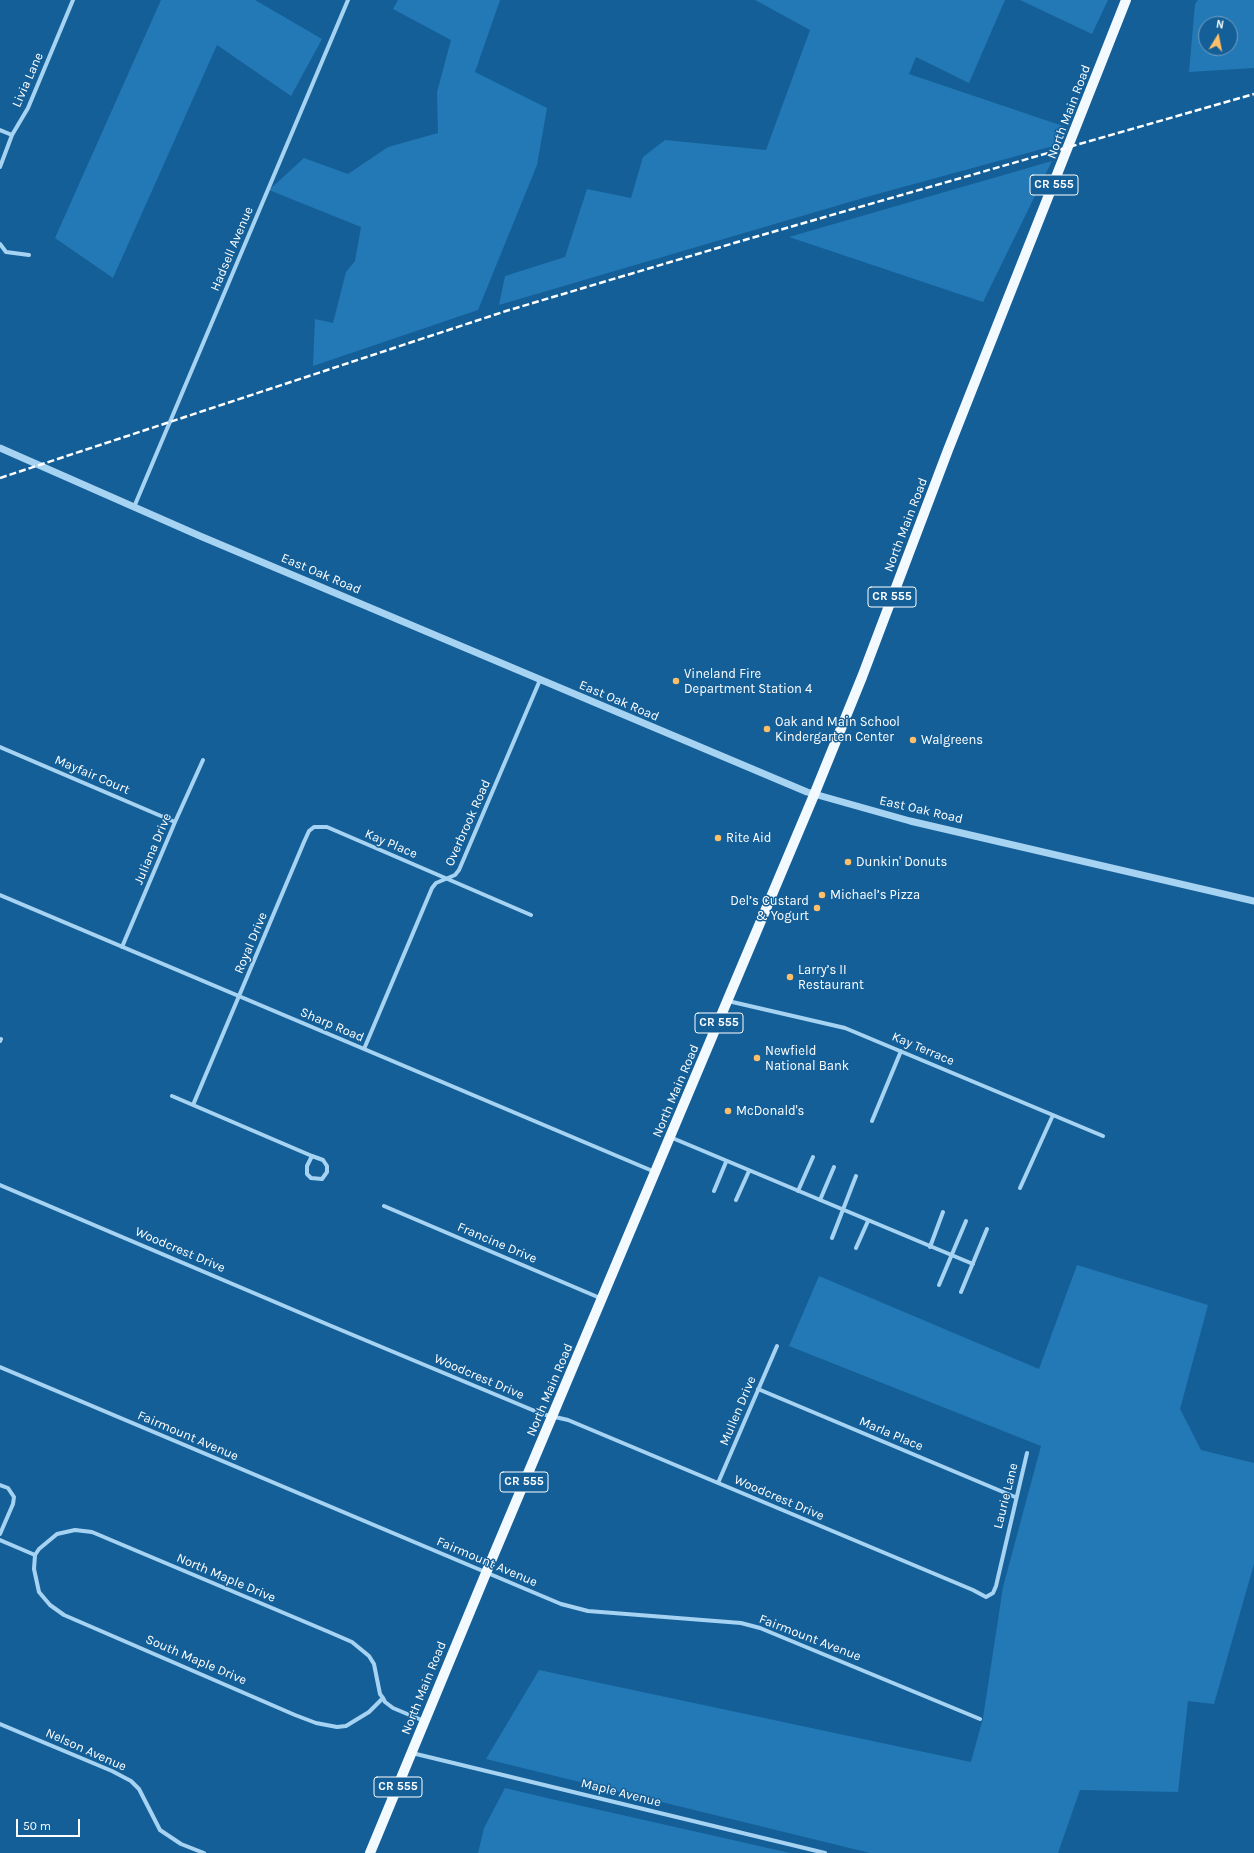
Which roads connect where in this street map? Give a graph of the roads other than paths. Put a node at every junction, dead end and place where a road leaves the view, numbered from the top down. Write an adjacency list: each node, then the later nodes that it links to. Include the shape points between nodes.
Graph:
1 (73, 0): 5 (street, Livia Lane, via 28,108)
2 (348, 0): 10 (street, Hadsell Avenue)
3 (1126, 0): 14 (main road, North Main Road / CR 555)
4 (0, 130): 5 (street)
5 (12, 134): 6 (street, Livia Lane)
6 (0, 167)
7 (0, 244): 8 (street, via 6,252)
8 (29, 255)
9 (0, 448): 10 (street, East Oak Road)
10 (134, 507): 11 (street, East Oak Road)
11 (540, 680): 14 (street, East Oak Road); 16 (street, Overbrook Road, via 460,870)
12 (0, 747): 15 (street, Mayfair Court)
13 (204, 760): 15 (street, Juliana Drive)
14 (814, 795): 19 (street, East Oak Road, via 910,821); 23 (main road, North Main Road / CR 555)
15 (175, 822): 21 (street, Juliana Drive)
16 (446, 878): 18 (street, Kay Place, via 327,827 319,826 309,831); 20 (street, Kay Place); 24 (street, Overbrook Road, via 436,882 432,888)
17 (0, 895): 21 (street, Sharp Road)
18 (281, 897): 22 (street, Royal Drive)
19 (1254, 901)
20 (531, 915)
21 (122, 947): 22 (street, Sharp Road)
22 (239, 996): 24 (street, Sharp Road); 27 (street, Royal Drive)
23 (728, 1002): 25 (street, Kay Terrace, via 845,1028); 31 (main road, North Main Road / CR 555)
24 (364, 1049): 37 (street, Sharp Road)
25 (901, 1050): 28 (street, Kay Terrace); 29 (street)
26 (172, 1096): 27 (street)
27 (193, 1105): 32 (street)
28 (1053, 1115): 30 (street, Kay Terrace); 40 (street)
29 (872, 1121)
30 (1103, 1136)
31 (670, 1137): 34 (street); 37 (main road, North Main Road / CR 555)
32 (312, 1156): 32 (street, via 323,1160 327,1166 327,1172 322,1179 311,1178 307,1174 307,1166)
33 (813, 1157): 42 (street)
34 (726, 1162): 36 (street); 41 (street)
35 (834, 1167): 44 (street)
36 (749, 1171): 42 (street); 43 (street)
37 (655, 1172): 58 (main road, North Main Road / CR 555)
38 (856, 1176): 46 (street)
39 (0, 1185): 62 (street, Woodcrest Drive, via 329,1325)
40 (1020, 1188)
41 (714, 1191)
42 (798, 1191): 44 (street)
43 (736, 1200)
44 (820, 1200): 46 (street)
45 (384, 1206): 58 (street, Francine Drive)
46 (844, 1211): 48 (street); 51 (street)
47 (943, 1212): 52 (street)
48 (868, 1221): 52 (street); 53 (street)
49 (966, 1221): 54 (street)
50 (987, 1229): 55 (street)
51 (832, 1238)
52 (930, 1247): 54 (street)
53 (856, 1248)
54 (951, 1255): 55 (street); 56 (street)
55 (973, 1264): 57 (street)
56 (939, 1285)
57 (961, 1292)
58 (602, 1299): 62 (main road, North Main Road / CR 555)
59 (776, 1346): 61 (street, Mullen Drive)
60 (0, 1367): 71 (street, Fairmount Avenue)
61 (758, 1389): 64 (street, Mullen Drive); 66 (street, Marla Place)
62 (552, 1416): 64 (street, Woodcrest Drive, via 568,1420); 71 (main road, North Main Road / CR 555)
63 (1027, 1453): 66 (street, Laurie Lane)
64 (718, 1483): 69 (street, Woodcrest Drive, via 986,1597 993,1593 996,1586)
65 (0, 1485): 67 (street, via 12,1492 14,1500)
66 (1015, 1497): 69 (street, Laurie Lane)
67 (0, 1534)
68 (0, 1540): 70 (street)
69 (1004, 1544)
70 (35, 1555): 72 (street, North Maple Drive, via 57,1534 67,1531 83,1530 102,1535 352,1642 369,1656 374,1664); 72 (street, South Maple Drive, via 34,1569 39,1592 50,1605 64,1615 316,1723 346,1726 368,1712)
71 (486, 1573): 73 (street, Fairmount Avenue, via 554,1601 588,1611 741,1624 771,1631); 74 (main road, North Main Road / CR 555)
72 (383, 1698): 74 (street, via 393,1708)
73 (980, 1719)
74 (424, 1721): 76 (main road, North Main Road / CR 555)
75 (0, 1724): 77 (street, Nelson Avenue, via 131,1781 139,1789 160,1830 166,1836)
76 (411, 1753): 78 (main road, North Main Road / CR 555); 79 (street, Maple Avenue)
77 (204, 1853)
78 (370, 1853)
79 (826, 1853)

